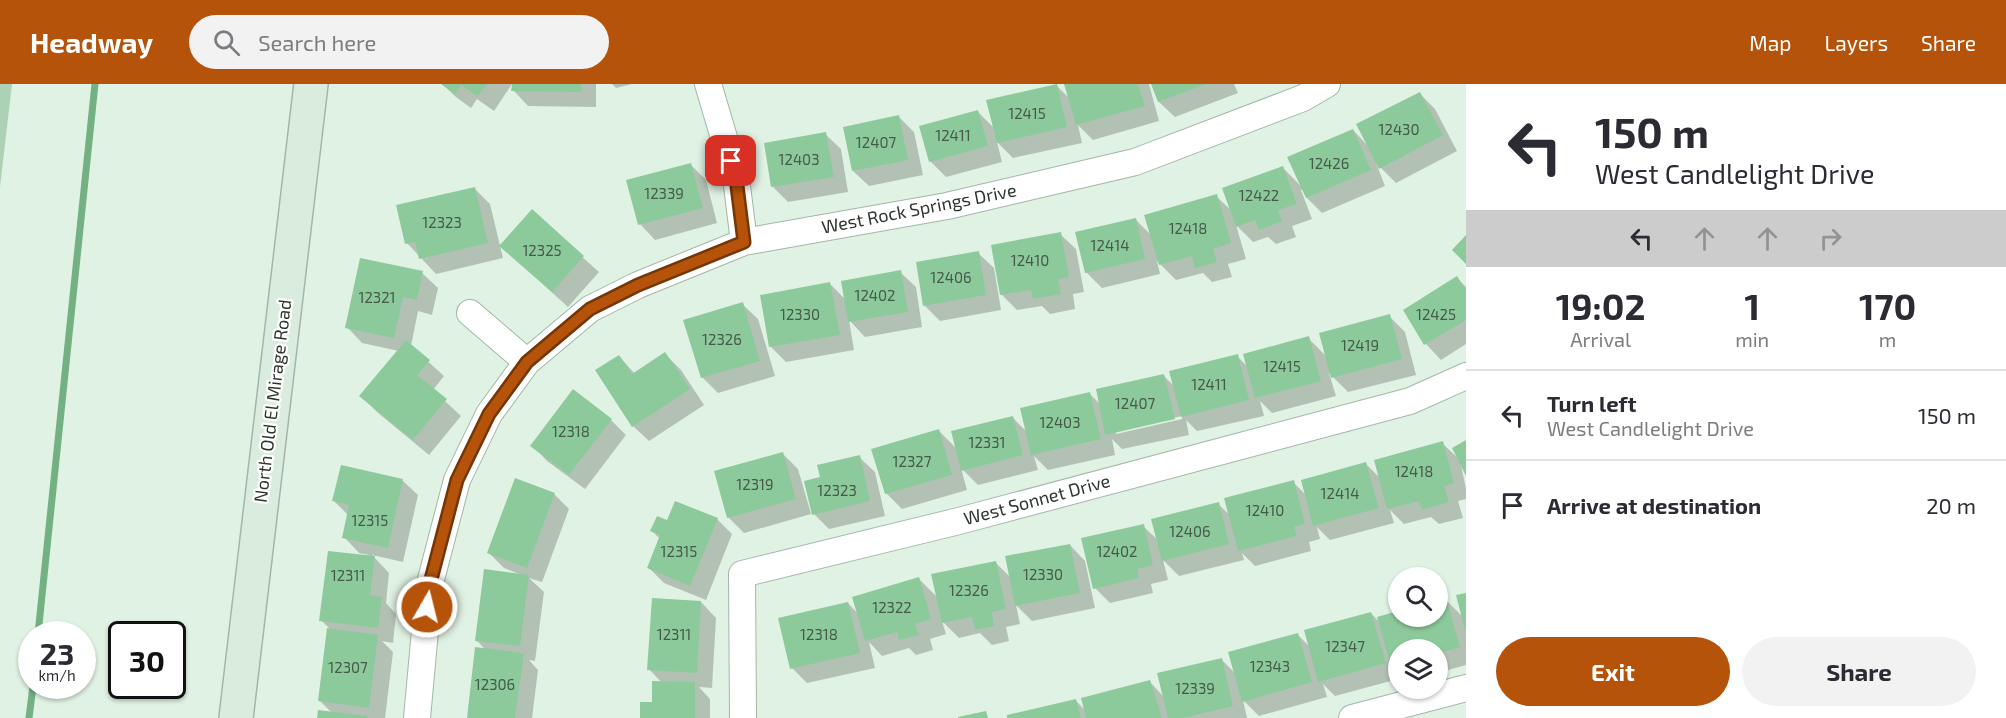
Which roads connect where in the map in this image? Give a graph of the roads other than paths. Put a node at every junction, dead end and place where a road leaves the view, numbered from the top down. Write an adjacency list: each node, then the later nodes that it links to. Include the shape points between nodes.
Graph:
1 (311, 84): 9 (street, North Old El Mirage Road)
2 (708, 84): 4 (street, via 736,178)
3 (1327, 84): 4 (street, West Rock Springs Drive, via 1303,98 1136,162 947,206)
4 (744, 242): 6 (street, West Rock Springs Drive, via 590,309)
5 (470, 313): 6 (street)
6 (527, 362): 10 (street, West Rock Springs Drive, via 489,414 457,480 429,587)
7 (1466, 376): 11 (street, West Sonnet Drive, via 1399,404 742,574)
8 (1466, 688): 12 (street)
9 (236, 718)
10 (417, 718)
11 (743, 718)
12 (1352, 718)

